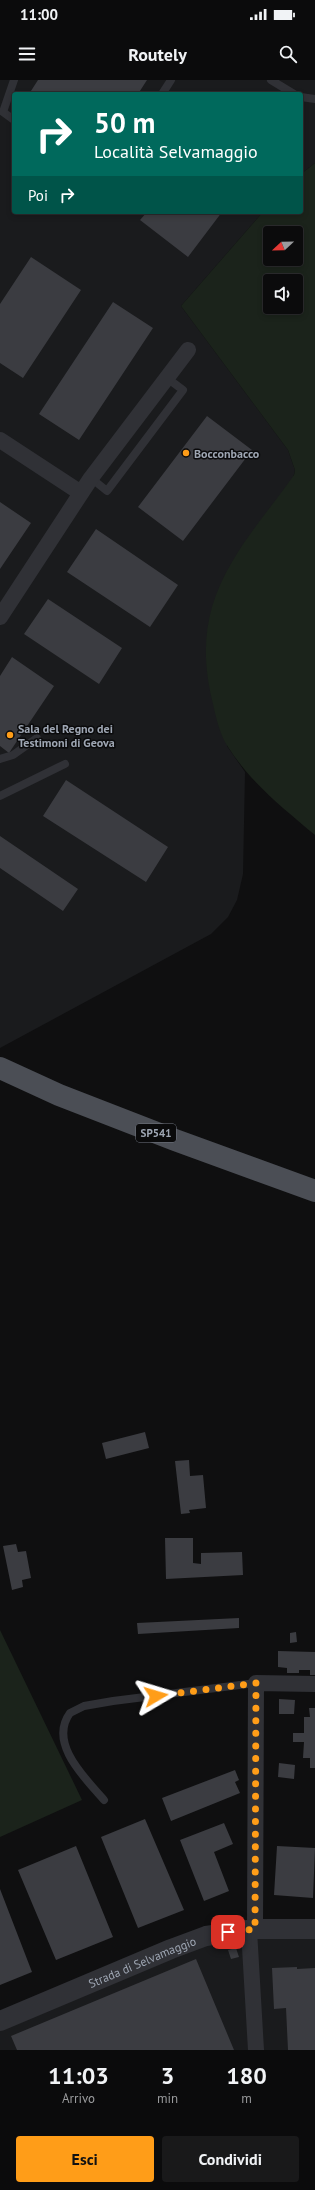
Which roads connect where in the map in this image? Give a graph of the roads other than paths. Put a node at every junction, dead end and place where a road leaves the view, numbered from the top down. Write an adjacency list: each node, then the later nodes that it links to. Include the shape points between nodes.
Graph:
1 (14, 80): 8 (lane, via 3,112)
2 (171, 80): 4 (lane)
3 (271, 80): 5 (lane)
4 (163, 92)
5 (291, 92)
6 (303, 97): 7 (lane)
7 (315, 99)
8 (12, 119)
9 (188, 350): 11 (street)
10 (0, 440): 11 (street)
11 (81, 493): 12 (street)
12 (0, 617)
13 (37, 738): 14 (lane, via 13,754)
14 (0, 759)
15 (65, 764): 16 (lane)
16 (0, 796)
17 (0, 1068): 18 (main road, SP541, via 112,1116)
18 (315, 1191)
19 (256, 1683): 20 (street); 21 (lane, via 113,1701 84,1706 70,1713 63,1729 68,1753); 22 (street)
20 (315, 1684)
21 (104, 1800)
22 (252, 1929): 23 (street, Strada di Selvamaggio); 24 (street, Strada di Selvamaggio, via 215,1934 186,1943); 25 (street)
23 (315, 1929)
24 (0, 2020)
25 (256, 2050)

